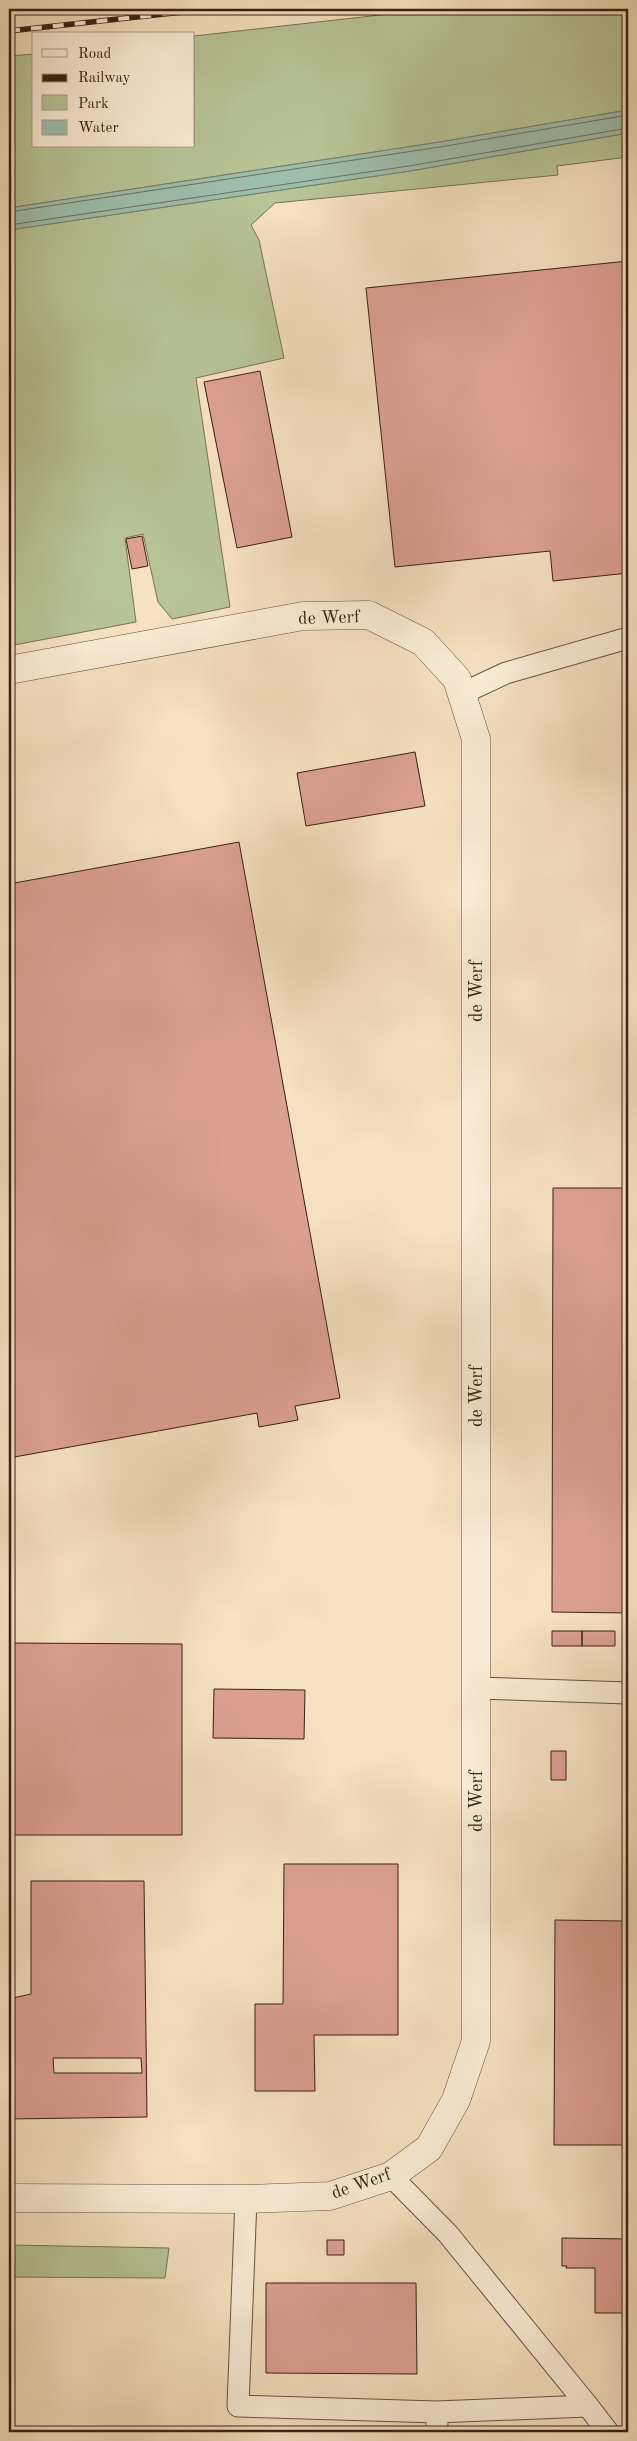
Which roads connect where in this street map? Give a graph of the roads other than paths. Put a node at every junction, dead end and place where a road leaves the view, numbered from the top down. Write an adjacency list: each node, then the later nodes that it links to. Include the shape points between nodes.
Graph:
1 (628, 638): 3 (lane, via 506,673)
2 (9, 670): 3 (street, de Werf, via 303,616 369,615 423,642 457,679)
3 (461, 694): 4 (street, de Werf, via 476,739)
4 (476, 1688): 5 (lane); 6 (street, de Werf, via 476,2041 456,2100 429,2148)
5 (628, 1693)
6 (390, 2176): 8 (street, de Werf, via 330,2196); 9 (lane, via 448,2234)
7 (9, 2198): 8 (street, de Werf)
8 (246, 2199): 10 (lane, via 238,2406)
9 (588, 2406): 10 (lane); 11 (lane)
10 (437, 2422)
11 (608, 2432)

